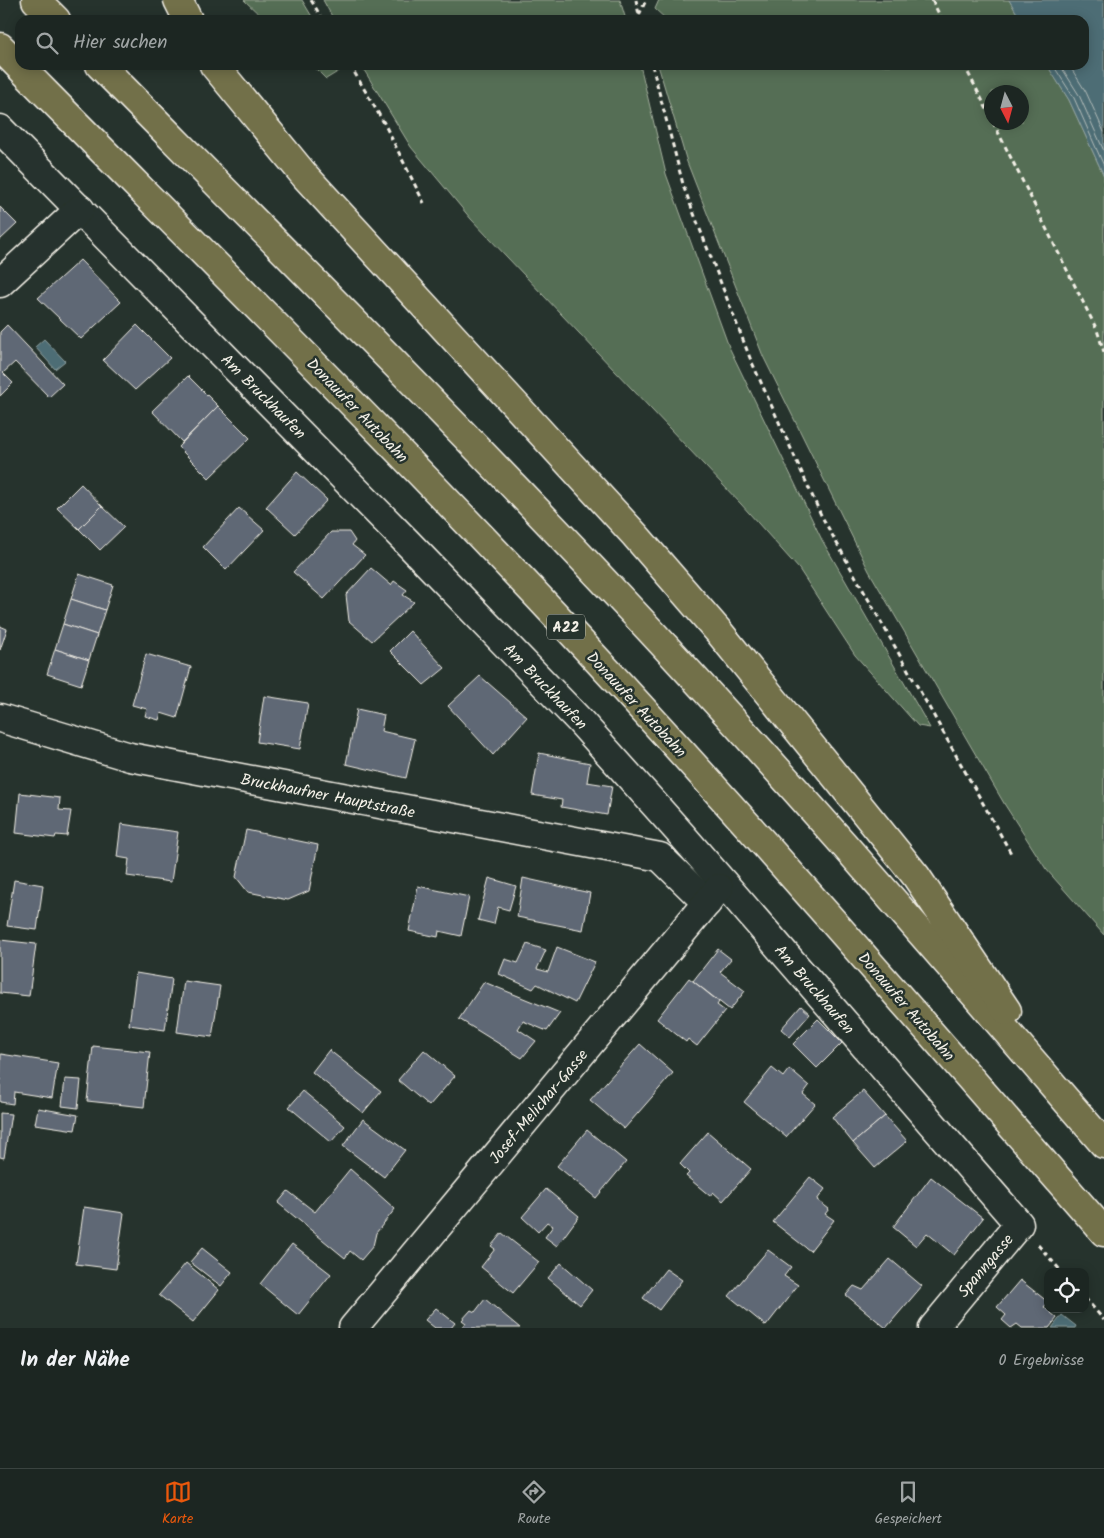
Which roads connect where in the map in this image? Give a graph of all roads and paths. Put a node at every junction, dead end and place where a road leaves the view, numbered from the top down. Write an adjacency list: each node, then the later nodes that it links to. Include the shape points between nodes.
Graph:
1 (36, 0): 7 (highway)
2 (178, 0): 8 (highway)
3 (312, 0): 9 (path)
4 (636, 0): 10 (path)
5 (646, 0): 11 (path)
6 (932, 0): 12 (path)
7 (51, 15)
8 (186, 15)
9 (320, 15)
10 (638, 15)
11 (640, 15)
12 (940, 15)
13 (0, 47): 14 (highway, Donauufer Autobahn / A22)
14 (15, 62)
15 (23, 70): 36 (highway, Donauufer Autobahn / A22, via 363,415 605,668 770,849)
16 (105, 70): 33 (highway, via 422,391 618,596 787,782)
17 (218, 70): 33 (highway, via 305,176 635,535 719,632 916,876)
18 (353, 70): 24 (path)
19 (653, 70): 30 (path, via 684,188 750,358 817,506)
20 (966, 70): 21 (path)
21 (984, 105)
22 (0, 129): 25 (street, Am Bruckhaufen)
23 (997, 130): 27 (path, via 1097,330)
24 (424, 202)
25 (80, 208): 26 (street); 29 (street, Am Bruckhaufen, via 579,720)
26 (0, 283)
27 (1104, 352)
28 (0, 718): 31 (street, Bruckhaufner Hauptstraße, via 130,757)
29 (681, 834): 31 (street); 32 (street, Am Bruckhaufen)
30 (1012, 855)
31 (660, 857): 32 (street)
32 (715, 893): 35 (street, Am Bruckhaufen); 40 (street, Josef-Melichar-Gasse)
33 (1076, 1111): 34 (highway)
34 (1104, 1144)
35 (1019, 1224): 37 (path); 41 (street, Spanngasse)
36 (1104, 1232)
37 (1058, 1268)
38 (1089, 1303): 39 (path)
39 (1104, 1320)
40 (353, 1328)
41 (933, 1328)

